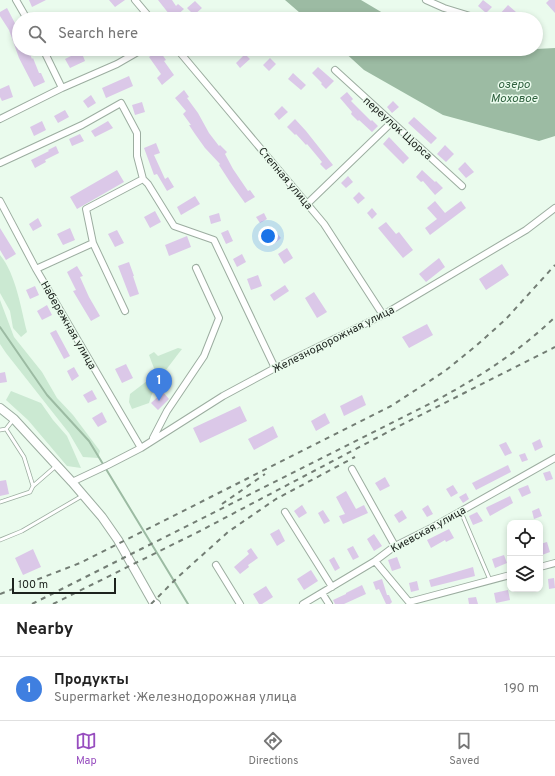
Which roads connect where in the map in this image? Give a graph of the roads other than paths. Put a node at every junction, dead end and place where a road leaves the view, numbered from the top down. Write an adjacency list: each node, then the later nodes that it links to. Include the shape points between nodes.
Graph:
1 (16, 0): 4 (street)
2 (135, 0): 5 (street)
3 (426, 0): 6 (street)
4 (23, 12)
5 (145, 12)
6 (457, 12)
7 (46, 56): 11 (street)
8 (131, 56): 11 (street)
9 (182, 56): 18 (street, Степная улица)
10 (335, 70): 13 (street, переулок Щорса)
11 (62, 88): 12 (street)
12 (0, 119)
13 (392, 122): 16 (street, переулок Щорса); 18 (street)
14 (0, 163): 15 (street, via 82,125 121,103 137,133 137,156)
15 (143, 179): 20 (street, via 86,209); 25 (street, via 174,226 214,240)
16 (462, 186)
17 (0, 201): 22 (street, Набережная улица)
18 (307, 204): 24 (street, Степная улица, via 324,224)
19 (555, 208): 24 (street, Железнодорожная улица, via 526,230)
20 (93, 243): 22 (street); 23 (street)
21 (196, 268): 30 (street, via 219,318 204,356)
22 (36, 269): 31 (street, Набережная улица)
23 (125, 311)
24 (383, 315): 25 (street, Железнодорожная улица)
25 (275, 368): 30 (street, Железнодорожная улица)
26 (0, 408): 27 (main road)
27 (14, 419): 28 (lane); 33 (main road)
28 (6, 429): 29 (lane); 36 (lane, via 24,457)
29 (0, 430)
30 (152, 439): 31 (street, Железнодорожная улица)
31 (141, 448): 35 (street, Железнодорожная улица)
32 (555, 458): 40 (street, Киевская улица)
33 (56, 466): 35 (main road); 36 (lane)
34 (352, 469): 42 (street)
35 (72, 482): 37 (main road)
36 (33, 486): 38 (lane, via 30,492)
37 (84, 496): 41 (lane, via 22,531); 51 (main road, via 118,540)
38 (0, 502)
39 (285, 512): 49 (street)
40 (461, 512): 42 (street, Киевская улица); 48 (lane)
41 (0, 540)
42 (395, 546): 43 (street, Киевская улица)
43 (375, 561): 48 (street, via 409,602); 49 (street, Киевская улица)
44 (555, 563): 46 (street)
45 (216, 566): 52 (street)
46 (543, 566)
47 (507, 576): 48 (street)
48 (490, 580)
49 (332, 587): 50 (street, Киевская улица)
50 (322, 593): 53 (street, Киевская улица); 54 (street)
51 (156, 604)
52 (240, 604)
53 (303, 604)
54 (329, 604)

